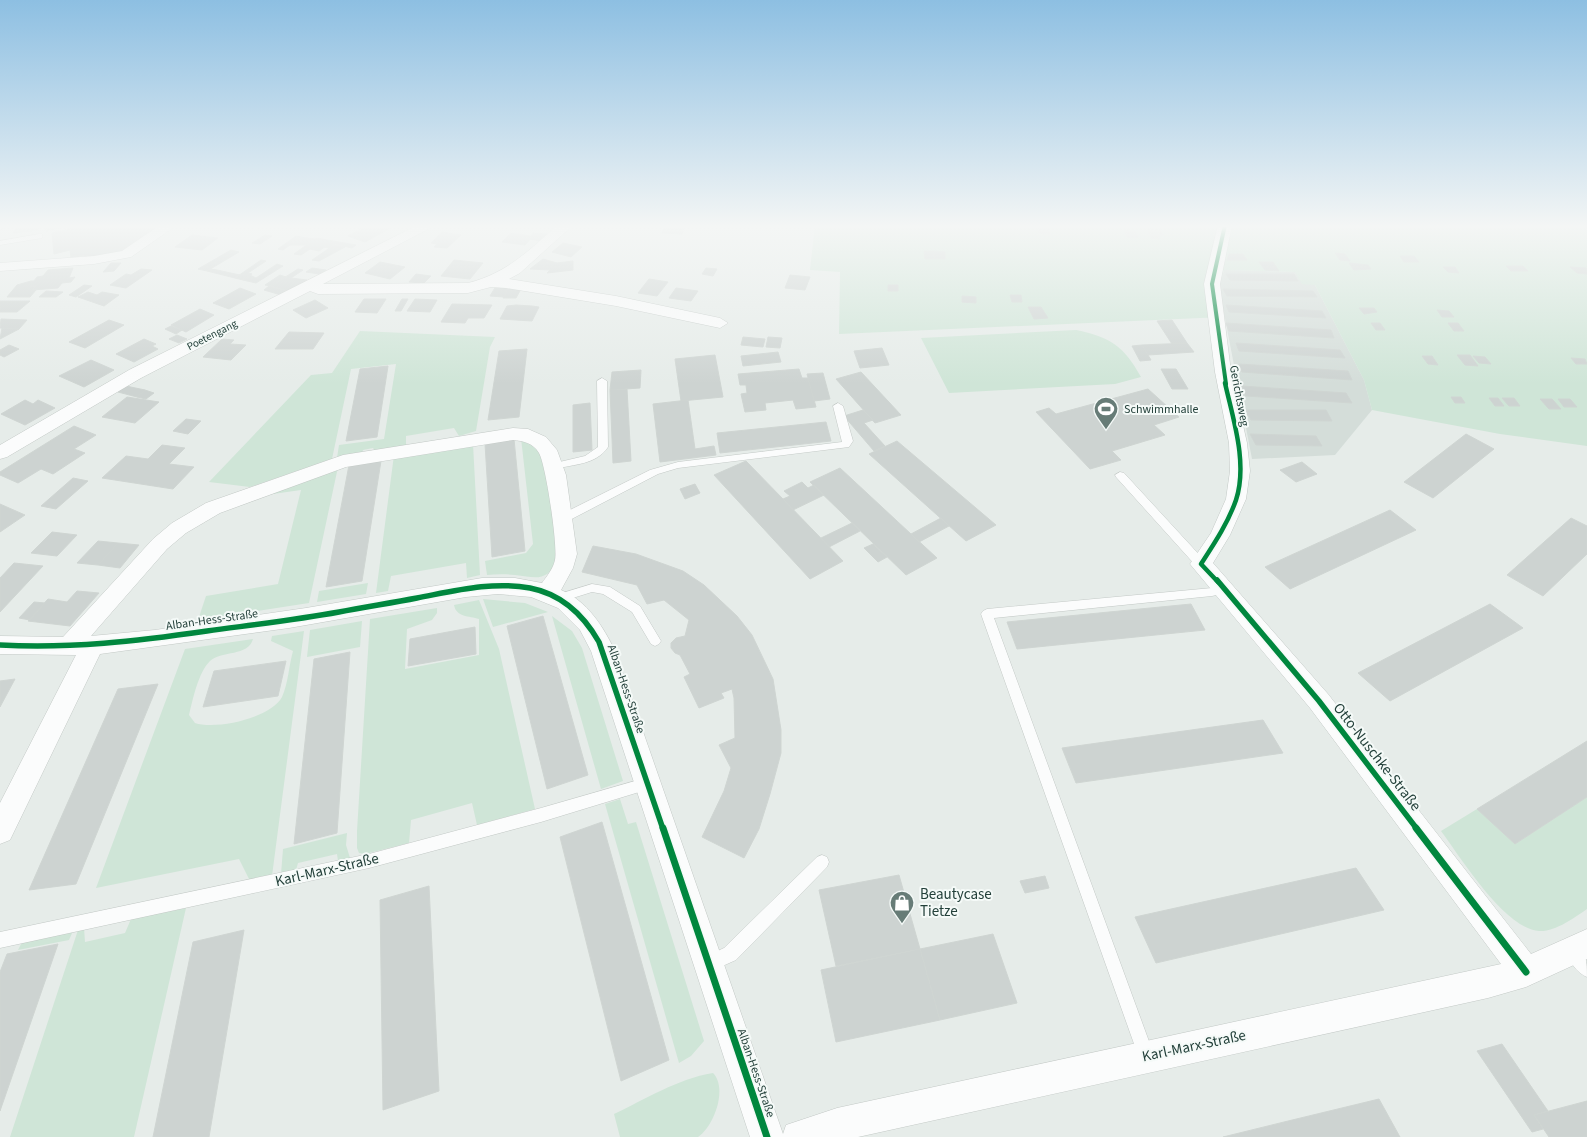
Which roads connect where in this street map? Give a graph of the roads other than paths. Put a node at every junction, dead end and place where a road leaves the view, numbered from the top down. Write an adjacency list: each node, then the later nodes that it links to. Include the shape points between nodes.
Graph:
1 (325, 278): 5 (street, Poetengang)
2 (499, 278): 4 (street)
3 (1213, 278): 13 (street, Gerichtsweg, via 1223,372 1238,442 1240,471 1236,499 1220,535)
4 (491, 282): 5 (street, via 468,288 318,289); 6 (street, via 616,301)
5 (310, 286): 9 (street, Poetengang, via 135,374)
6 (720, 323)
7 (602, 381): 10 (lane, via 603,447 600,453)
8 (838, 406): 12 (lane, via 848,441 846,445 654,472)
9 (0, 453)
10 (555, 466): 12 (street); 18 (street, via 535,438 513,434 343,461 243,496 196,518 168,537 91,620)
11 (1120, 475): 13 (lane)
12 (562, 519): 15 (street, via 566,560)
13 (1201, 564): 14 (street, Otto-Nuschke-Straße)
14 (1225, 589): 25 (street, Otto-Nuschke-Straße, via 1319,701); 26 (lane, via 987,614)
15 (554, 595): 16 (lane, via 592,588 606,590 636,609); 18 (street, Alban-Hess-Straße, via 512,586 482,586 310,616); 19 (street, Alban-Hess-Straße, via 580,615 599,642)
16 (656, 641)
17 (0, 645): 18 (street, Alban-Hess-Straße)
18 (80, 647): 20 (street)
19 (648, 783): 22 (lane, Karl-Marx-Straße, via 532,818 368,861); 24 (street, Alban-Hess-Straße)
20 (0, 830)
21 (822, 862): 24 (lane, via 730,954)
22 (0, 940)
23 (1582, 954): 25 (street, Karl-Marx-Straße)
24 (709, 964): 27 (street, Alban-Hess-Straße)
25 (1526, 972): 26 (street, Karl-Marx-Straße)
26 (1146, 1057): 28 (street, Karl-Marx-Straße, via 837,1125)
27 (767, 1137)
28 (798, 1137)

